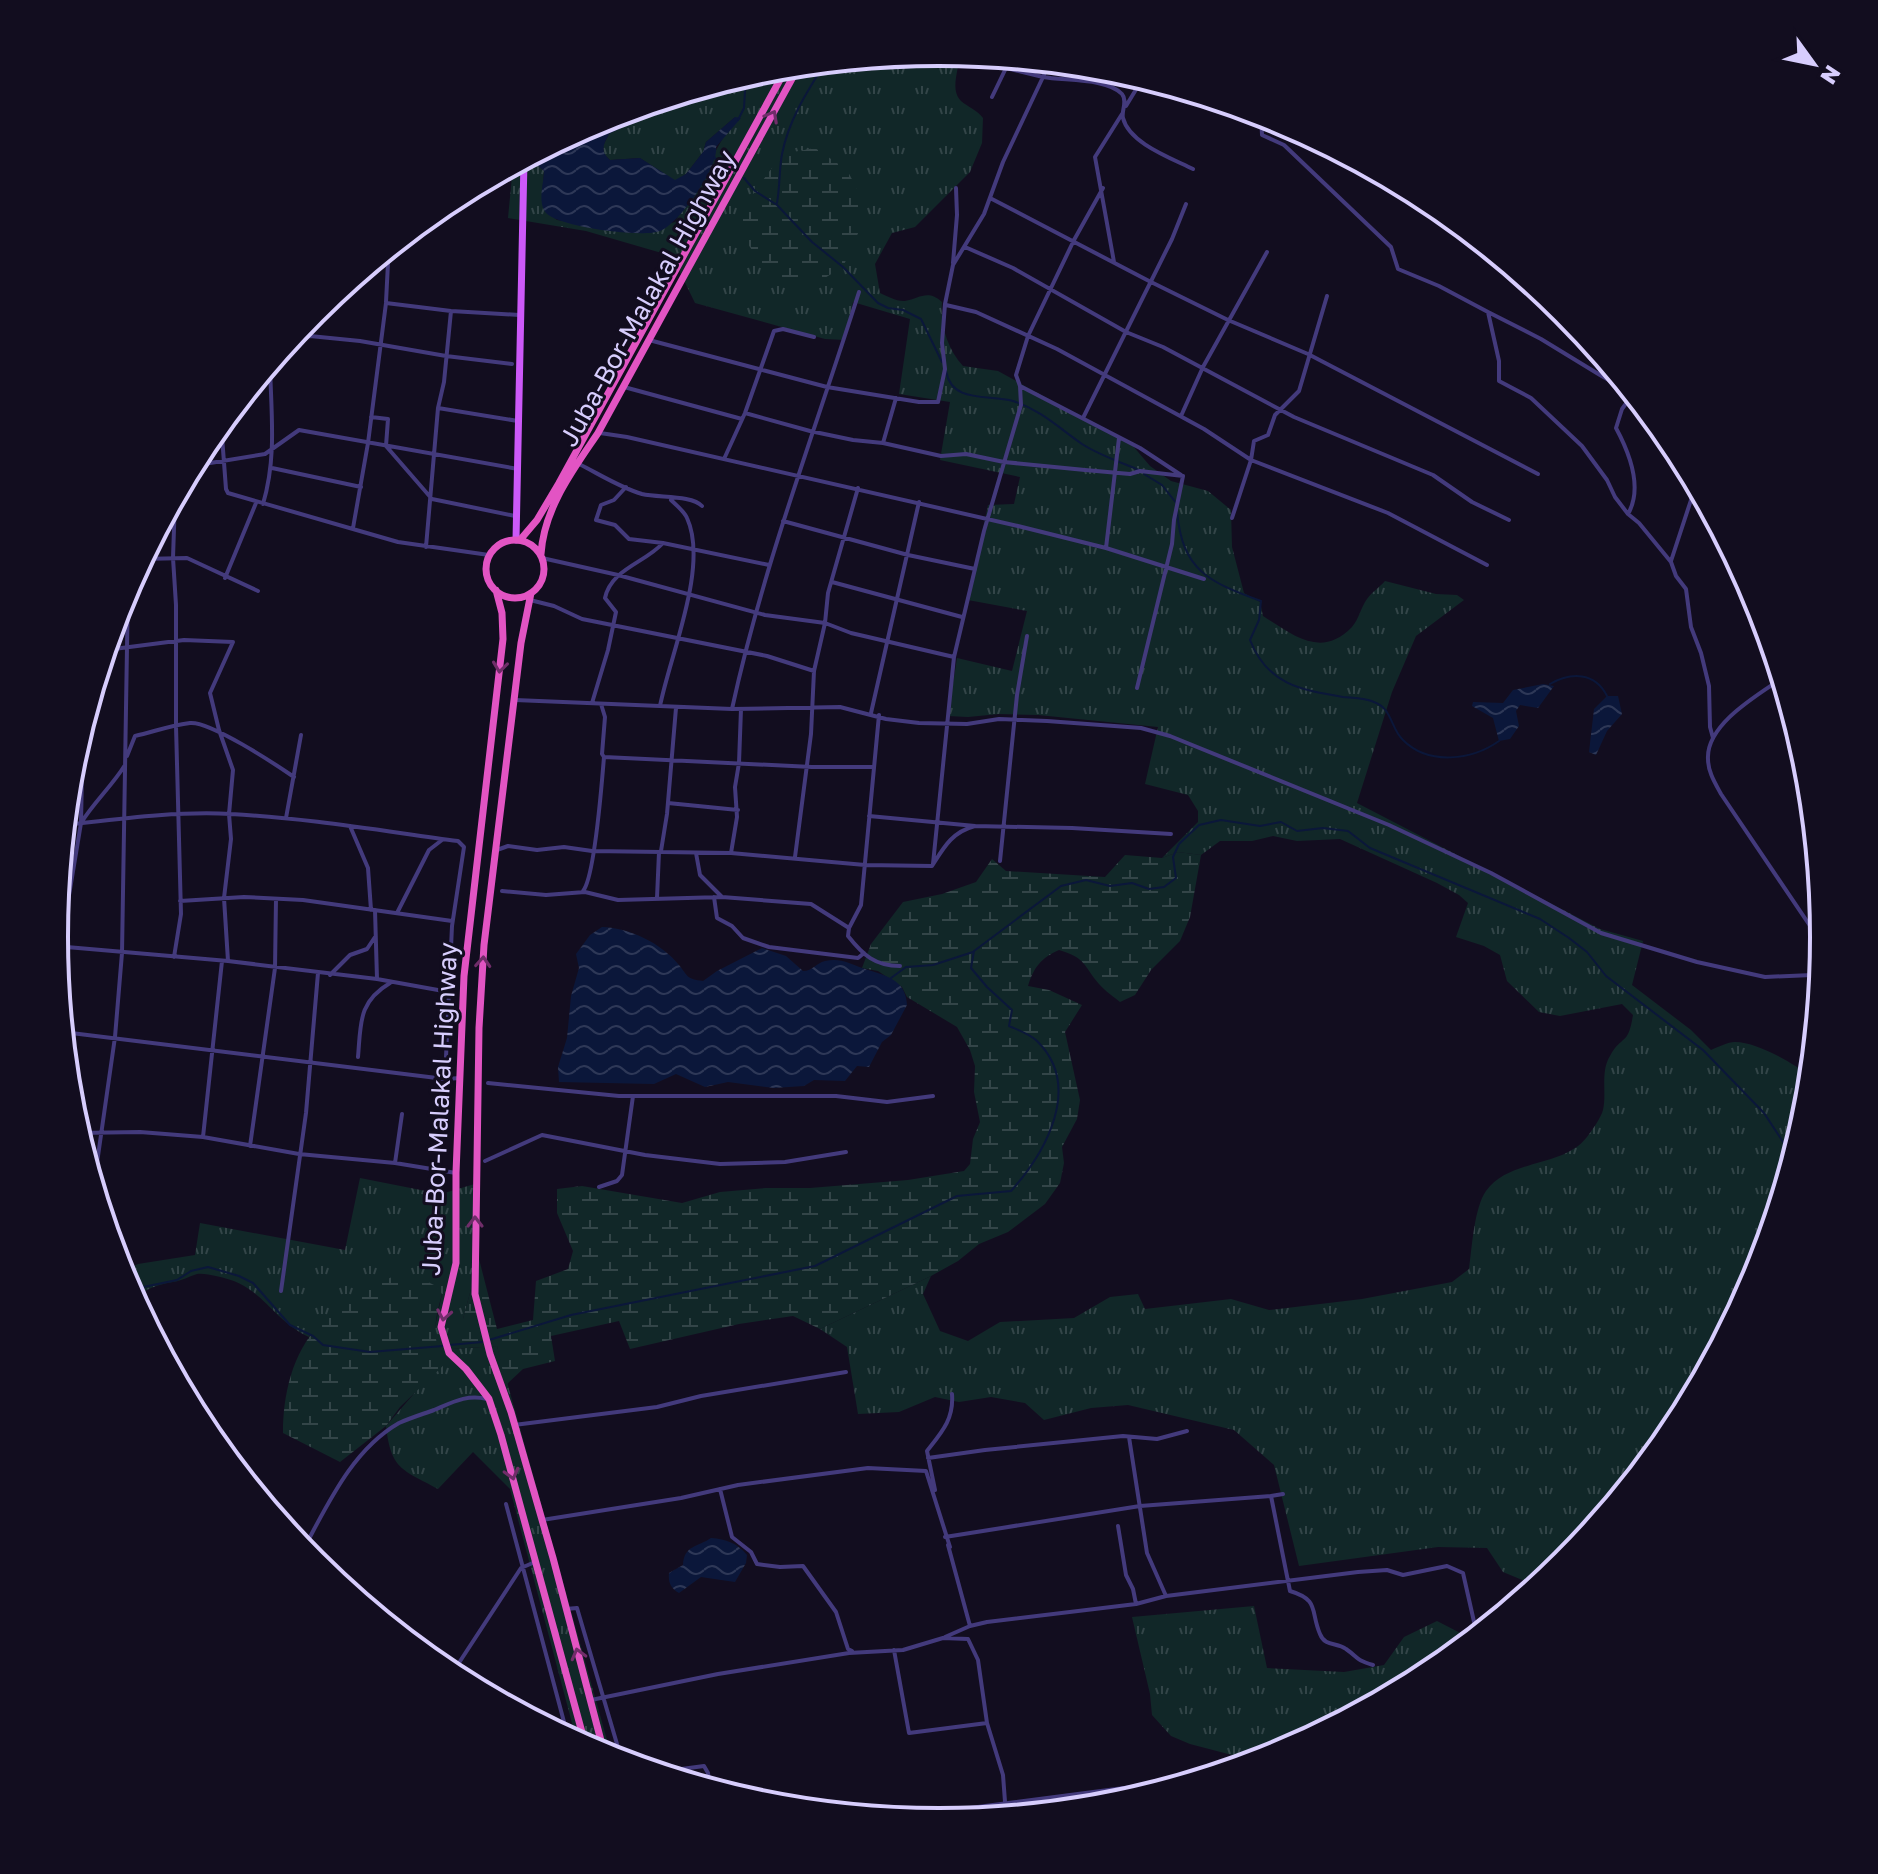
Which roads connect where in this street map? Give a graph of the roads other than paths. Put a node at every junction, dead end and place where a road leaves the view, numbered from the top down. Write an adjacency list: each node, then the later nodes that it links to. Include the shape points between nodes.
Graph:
1 (1006, 68): 8 (street)
2 (1012, 69): 4 (street)
3 (1045, 72): 4 (street)
4 (1043, 77): 9 (street, via 1105,84 1122,94); 15 (street)
5 (792, 79): 37 (highway, Juba-Bor-Malakal Highway, one-way to 5)
6 (779, 81): 102 (highway, Juba-Bor-Malakal Highway, via 559,483)
7 (1136, 89): 9 (street)
8 (992, 97)
9 (1121, 115): 11 (street, via 1128,132); 14 (street, via 1095,157)
10 (1262, 128): 30 (street, via 1262,135 1284,145 1391,247 1398,269)
11 (1193, 169)
12 (524, 172): 31 (main road, Juba-Bor-Malakal Highway)
13 (956, 188): 22 (street)
14 (1103, 188): 17 (street); 20 (street)
15 (989, 198): 17 (street); 18 (street)
16 (1186, 204): 23 (street)
17 (1074, 240): 20 (street); 24 (street)
18 (965, 247): 22 (street); 24 (street)
19 (1267, 252): 32 (street)
20 (1114, 262): 23 (street)
21 (388, 263): 27 (street)
22 (953, 265): 28 (street)
23 (1149, 281): 32 (street); 33 (street)
24 (1051, 289): 33 (street); 35 (street)
25 (859, 292): 51 (street)
26 (1327, 296): 39 (street)
27 (386, 303): 29 (street); 38 (street)
28 (945, 304): 35 (street); 52 (street, via 945,369 938,402)
29 (451, 311): 31 (street); 40 (street)
30 (1488, 312): 46 (street); 93 (street, via 1499,381 1531,398 1582,446)
31 (521, 315): 61 (main road, Juba-Bor-Malakal Highway)
32 (1228, 320): 39 (street); 42 (street)
33 (1126, 332): 42 (street); 45 (street)
34 (309, 336): 38 (street)
35 (1028, 336): 45 (street); 49 (street, via 1016,375)
36 (814, 337): 43 (street, via 776,330)
37 (648, 340): 43 (street); 50 (highway, Juba-Bor-Malakal Highway)
38 (379, 345): 40 (street); 57 (street)
39 (1308, 354): 55 (street, via 1299,391); 80 (street)
40 (446, 356): 41 (street); 54 (street)
41 (512, 364)
42 (1203, 367): 55 (street); 58 (street)
43 (762, 369): 51 (street); 56 (street)
44 (1601, 371): 46 (street)
45 (1105, 375): 58 (street); 60 (street)
46 (1600, 375): 48 (street)
47 (271, 379): 69 (street)
48 (1607, 379)
49 (1020, 386): 60 (street); 74 (street, via 1021,405)
50 (622, 387): 59 (street); 63 (highway, Juba-Bor-Malakal Highway)
51 (827, 387): 52 (street); 62 (street)
52 (896, 398): 67 (street)
53 (1627, 403): 93 (street, via 1616,428 1637,492)
54 (438, 408): 61 (street); 70 (street)
55 (1280, 408): 73 (street, via 1268,435 1254,441); 97 (street, via 1433,475)
56 (745, 413): 59 (street); 62 (street)
57 (371, 417): 66 (street); 68 (street, via 388,419)
58 (1180, 417): 73 (street)
59 (742, 419): 71 (street)
60 (1083, 419): 64 (street)
61 (518, 421): 78 (main road, Juba-Bor-Malakal Highway)
62 (813, 432): 67 (street); 81 (street)
63 (598, 433): 71 (street); 76 (highway, Juba-Bor-Malakal Highway)
64 (1119, 438): 79 (street); 82 (street)
65 (222, 443): 72 (street)
66 (368, 443): 68 (street); 69 (street, via 296,430); 83 (street)
67 (883, 443): 74 (street)
68 (386, 446): 70 (street); 86 (street)
69 (273, 451): 72 (street); 77 (street)
70 (436, 453): 78 (street); 86 (street)
71 (724, 459): 81 (street)
72 (223, 460): 75 (street); 90 (street, via 228,493)
73 (1251, 460): 95 (street); 114 (street, via 1388,513)
74 (1004, 462): 79 (street); 96 (street)
75 (209, 463)
76 (578, 463): 84 (street); 109 (highway, Juba-Bor-Malakal Highway, via 551,510)
77 (272, 468): 83 (street); 91 (street)
78 (518, 469): 94 (main road, Juba-Bor-Malakal Highway)
79 (1114, 473): 82 (street); 105 (street)
80 (1538, 474)
81 (798, 475): 85 (street); 99 (street)
82 (1183, 476): 115 (street)
83 (361, 487): 100 (street)
84 (626, 487): 88 (street); 103 (street, via 601,505 596,520 615,525 629,539)
85 (858, 488): 89 (street); 101 (street)
86 (432, 499): 94 (street); 104 (street)
87 (1691, 499): 112 (street)
88 (671, 500): 92 (street, via 689,498); 106 (street, via 688,519)
89 (919, 502): 96 (street); 108 (street)
90 (256, 503): 91 (street); 118 (street)
91 (263, 505): 100 (street)
92 (702, 506)
93 (1628, 514): 112 (street)
94 (515, 516): 102 (main road, Juba-Bor-Malakal Highway)
95 (1232, 518)
96 (988, 520): 105 (street); 116 (street)
97 (1509, 520)
98 (174, 521): 110 (street)
99 (783, 521): 101 (street); 113 (street)
100 (353, 528): 104 (street)
101 (843, 536): 108 (street); 120 (street)
102 (518, 540): 107 (highway, Juba-Bor-Malakal Highway, via 503,542); 109 (highway, via 531,544)
103 (663, 543): 106 (street); 117 (street)
104 (426, 547): 107 (street)
105 (1106, 548): 115 (street)
106 (692, 551): 113 (street); 123 (street)
107 (489, 555): 121 (highway, Juba-Bor-Malakal Highway, via 487,577)
108 (908, 555): 116 (street); 125 (street)
109 (541, 556): 117 (street); 124 (highway, Juba-Bor-Malakal Highway, via 543,577)
110 (173, 558): 111 (street); 118 (street, via 196,562); 133 (street)
111 (155, 559)
112 (1671, 562): 157 (street, via 1686,589 1709,686)
113 (769, 565): 126 (street)
114 (1487, 565)
115 (1166, 568): 119 (street); 141 (street)
116 (975, 569): 127 (street)
117 (618, 575): 123 (street); 129 (street, via 605,598 616,612)
118 (225, 578): 122 (street)
119 (1204, 579)
120 (832, 582): 125 (street); 130 (street)
121 (496, 590): 124 (highway, via 513,598); 224 (highway, Juba-Bor-Malakal Highway, one-way to 224, via 503,639 470,905)
122 (258, 591)
123 (687, 595): 126 (street); 132 (street)
124 (530, 596): 129 (street, via 582,619); 142 (highway, Juba-Bor-Malakal Highway)
125 (897, 599): 127 (street); 134 (street)
126 (755, 612): 130 (street); 137 (street)
127 (962, 617): 138 (street)
128 (128, 620): 135 (street)
129 (614, 623): 132 (street); 143 (street)
130 (825, 623): 134 (street); 139 (street)
131 (1027, 636): 152 (street)
132 (678, 638): 137 (street); 145 (street)
133 (177, 641): 135 (street); 154 (street); 155 (street, via 233,642 210,693)
134 (888, 641): 138 (street); 150 (street)
135 (128, 646): 136 (street); 161 (street)
136 (117, 648)
137 (745, 651): 139 (street); 148 (street)
138 (954, 657): 153 (street)
139 (814, 671): 146 (street)
140 (1772, 685): 157 (street, via 1738,709)
141 (1137, 688)
142 (515, 700): 143 (street); 181 (highway, Juba-Bor-Malakal Highway)
143 (592, 703): 144 (street)
144 (601, 704): 145 (street); 158 (street)
145 (660, 706): 147 (street)
146 (810, 706): 149 (street); 150 (street); 162 (street)
147 (676, 708): 148 (street); 159 (street)
148 (732, 709): 149 (street)
149 (741, 709): 160 (street)
150 (871, 713): 151 (street)
151 (879, 715): 153 (street); 163 (street)
152 (1015, 720): 153 (street); 178 (street); 214 (street, via 1141,728 1170,736 1389,825 1601,933 1765,977)
153 (947, 724): 174 (street)
154 (176, 726): 155 (street, via 193,722); 161 (street, via 135,736); 168 (street)
155 (219, 730): 164 (street); 169 (street, via 233,770)
156 (301, 735): 164 (street)
157 (1713, 738): 202 (street, via 1707,760 1710,773)
158 (604, 757): 159 (street); 182 (street)
159 (671, 759): 160 (street); 166 (street)
160 (739, 763): 162 (street); 167 (street)
161 (125, 765): 172 (street); 173 (street)
162 (806, 766): 163 (street); 186 (street)
163 (873, 767): 170 (street)
164 (294, 777): 171 (street)
165 (82, 785): 173 (street)
166 (667, 803): 167 (street); 183 (street)
167 (738, 810): 185 (street)
168 (179, 814): 169 (street); 172 (street); 198 (street)
169 (229, 814): 171 (street); 194 (street)
170 (869, 816): 174 (street); 188 (street)
171 (286, 818): 176 (street)
172 (126, 819): 173 (street); 206 (street)
173 (81, 823): 175 (street); 196 (street)
174 (938, 823): 177 (street); 189 (street)
175 (75, 824)
176 (350, 826): 180 (street); 199 (street, via 368,868)
177 (975, 826): 178 (street); 189 (street, via 958,831)
178 (1002, 828): 179 (street); 187 (street)
179 (1171, 834)
180 (444, 839): 200 (street, via 429,850); 201 (street, via 464,847)
181 (495, 850): 182 (street, via 508,846); 246 (highway, Juba-Bor-Malakal Highway, one-way to 181, via 475,1294 478,1055)
182 (592, 851): 183 (street); 191 (street, via 588,884)
183 (660, 852): 184 (street); 195 (street)
184 (696, 853): 185 (street); 193 (street, via 700,875)
185 (731, 853): 186 (street)
186 (795, 857): 188 (street)
187 (1000, 861)
188 (865, 865): 189 (street); 203 (street, via 861,905)
189 (932, 866)
190 (502, 891): 191 (street)
191 (581, 893): 195 (street, via 618,900)
192 (714, 897): 193 (street); 195 (street); 207 (street, via 717,918 743,938 779,949 842,957)
193 (722, 897): 203 (street, via 815,905)
194 (224, 898): 197 (street); 198 (street); 209 (street)
195 (657, 898)
196 (69, 899)
197 (276, 899): 199 (street); 211 (street)
198 (180, 901): 208 (street)
199 (373, 910): 200 (street); 204 (street)
200 (397, 914): 201 (street)
201 (452, 921): 217 (street)
202 (1810, 925)
203 (849, 928): 207 (street, via 849,938)
204 (376, 934): 213 (street, via 367,949 350,955); 215 (street)
205 (68, 948): 206 (street)
206 (122, 953): 208 (street); 219 (street)
207 (864, 953): 210 (street, via 881,966)
208 (174, 957): 209 (street)
209 (225, 961): 211 (street); 220 (street)
210 (900, 966)
211 (275, 968): 212 (street); 221 (street)
212 (318, 973): 213 (street); 223 (street)
213 (330, 975): 215 (street)
214 (1809, 975)
215 (377, 979): 216 (street)
216 (392, 981): 217 (street); 222 (street, via 368,999)
217 (449, 992): 225 (street)
218 (73, 1033): 219 (street)
219 (115, 1037): 220 (street); 231 (street)
220 (212, 1049): 221 (street); 232 (street)
221 (261, 1055): 223 (street); 233 (street)
222 (358, 1057)
223 (311, 1061): 225 (street); 236 (street)
224 (460, 1078): 225 (street); 240 (highway, Juba-Bor-Malakal Highway)
225 (445, 1079)
226 (488, 1083): 227 (street)
227 (633, 1096): 228 (street, via 836,1096 887,1102); 234 (street)
228 (933, 1096)
229 (402, 1114): 239 (street)
230 (91, 1133): 231 (street)
231 (102, 1133): 232 (street); 237 (street)
232 (203, 1137): 233 (street)
233 (250, 1146): 236 (street)
234 (625, 1149): 235 (street, via 720,1164 785,1162); 238 (street, via 542,1135); 241 (street, via 621,1177)
235 (846, 1152)
236 (299, 1154): 239 (street); 242 (street)
237 (98, 1161)
238 (485, 1161)
239 (395, 1163): 240 (street)
240 (456, 1173): 245 (highway, Juba-Bor-Malakal Highway, one-way to 245, via 456,1263 442,1314 442,1338)
241 (599, 1187)
242 (281, 1291)
243 (846, 1372): 246 (street, via 657,1407)
244 (952, 1394): 249 (street, via 953,1409 927,1451)
245 (489, 1399): 258 (street, via 471,1395 401,1422 372,1443); 260 (highway, Juba-Bor-Malakal Highway, one-way to 260)
246 (514, 1425): 255 (highway, Juba-Bor-Malakal Highway)
247 (1187, 1431): 248 (street, via 1157,1439)
248 (1129, 1437): 249 (street); 254 (street)
249 (928, 1458): 257 (street)
250 (720, 1489): 255 (street); 259 (street, via 868,1468 926,1471); 270 (street, via 732,1537 757,1564 803,1566 836,1612)
251 (1283, 1494): 252 (street)
252 (1271, 1496): 254 (street); 262 (street)
253 (506, 1504): 261 (street)
254 (1140, 1506): 257 (street); 263 (street, via 1147,1553)
255 (542, 1520): 265 (highway, Juba-Bor-Malakal Highway)
256 (1118, 1526): 264 (street)
257 (945, 1537): 267 (street)
258 (309, 1538)
259 (950, 1547)
260 (535, 1562): 261 (street); 277 (highway, Juba-Bor-Malakal Highway)
261 (521, 1568): 271 (street); 275 (street)
262 (1286, 1580): 263 (street); 266 (street, via 1387,1570 1403,1575 1447,1566 1463,1573); 272 (street, via 1290,1591 1304,1595 1315,1610 1327,1643)
263 (1166, 1596): 264 (street)
264 (1136, 1604): 267 (street)
265 (566, 1609): 273 (street, via 577,1608); 274 (highway, Juba-Bor-Malakal Highway, one-way to 265)
266 (1474, 1624)
267 (970, 1626): 268 (street)
268 (943, 1638): 269 (street); 276 (street, via 968,1639 978,1660)
269 (894, 1650): 273 (street, via 815,1658); 276 (street, via 909,1733)
270 (853, 1652)
271 (459, 1663)
272 (1373, 1665)
273 (604, 1696): 274 (street); 279 (street)
274 (591, 1700): 278 (highway, Juba-Bor-Malakal Highway)
275 (564, 1723)
276 (987, 1723): 284 (street, via 1003,1775)
277 (582, 1731)
278 (601, 1740)
279 (618, 1747)
280 (683, 1769): 281 (street, via 704,1766)
281 (708, 1776)
282 (1113, 1790): 283 (street)
283 (1108, 1791): 284 (street)
284 (1004, 1802): 285 (street); 286 (street)
285 (1005, 1805)
286 (982, 1806)

